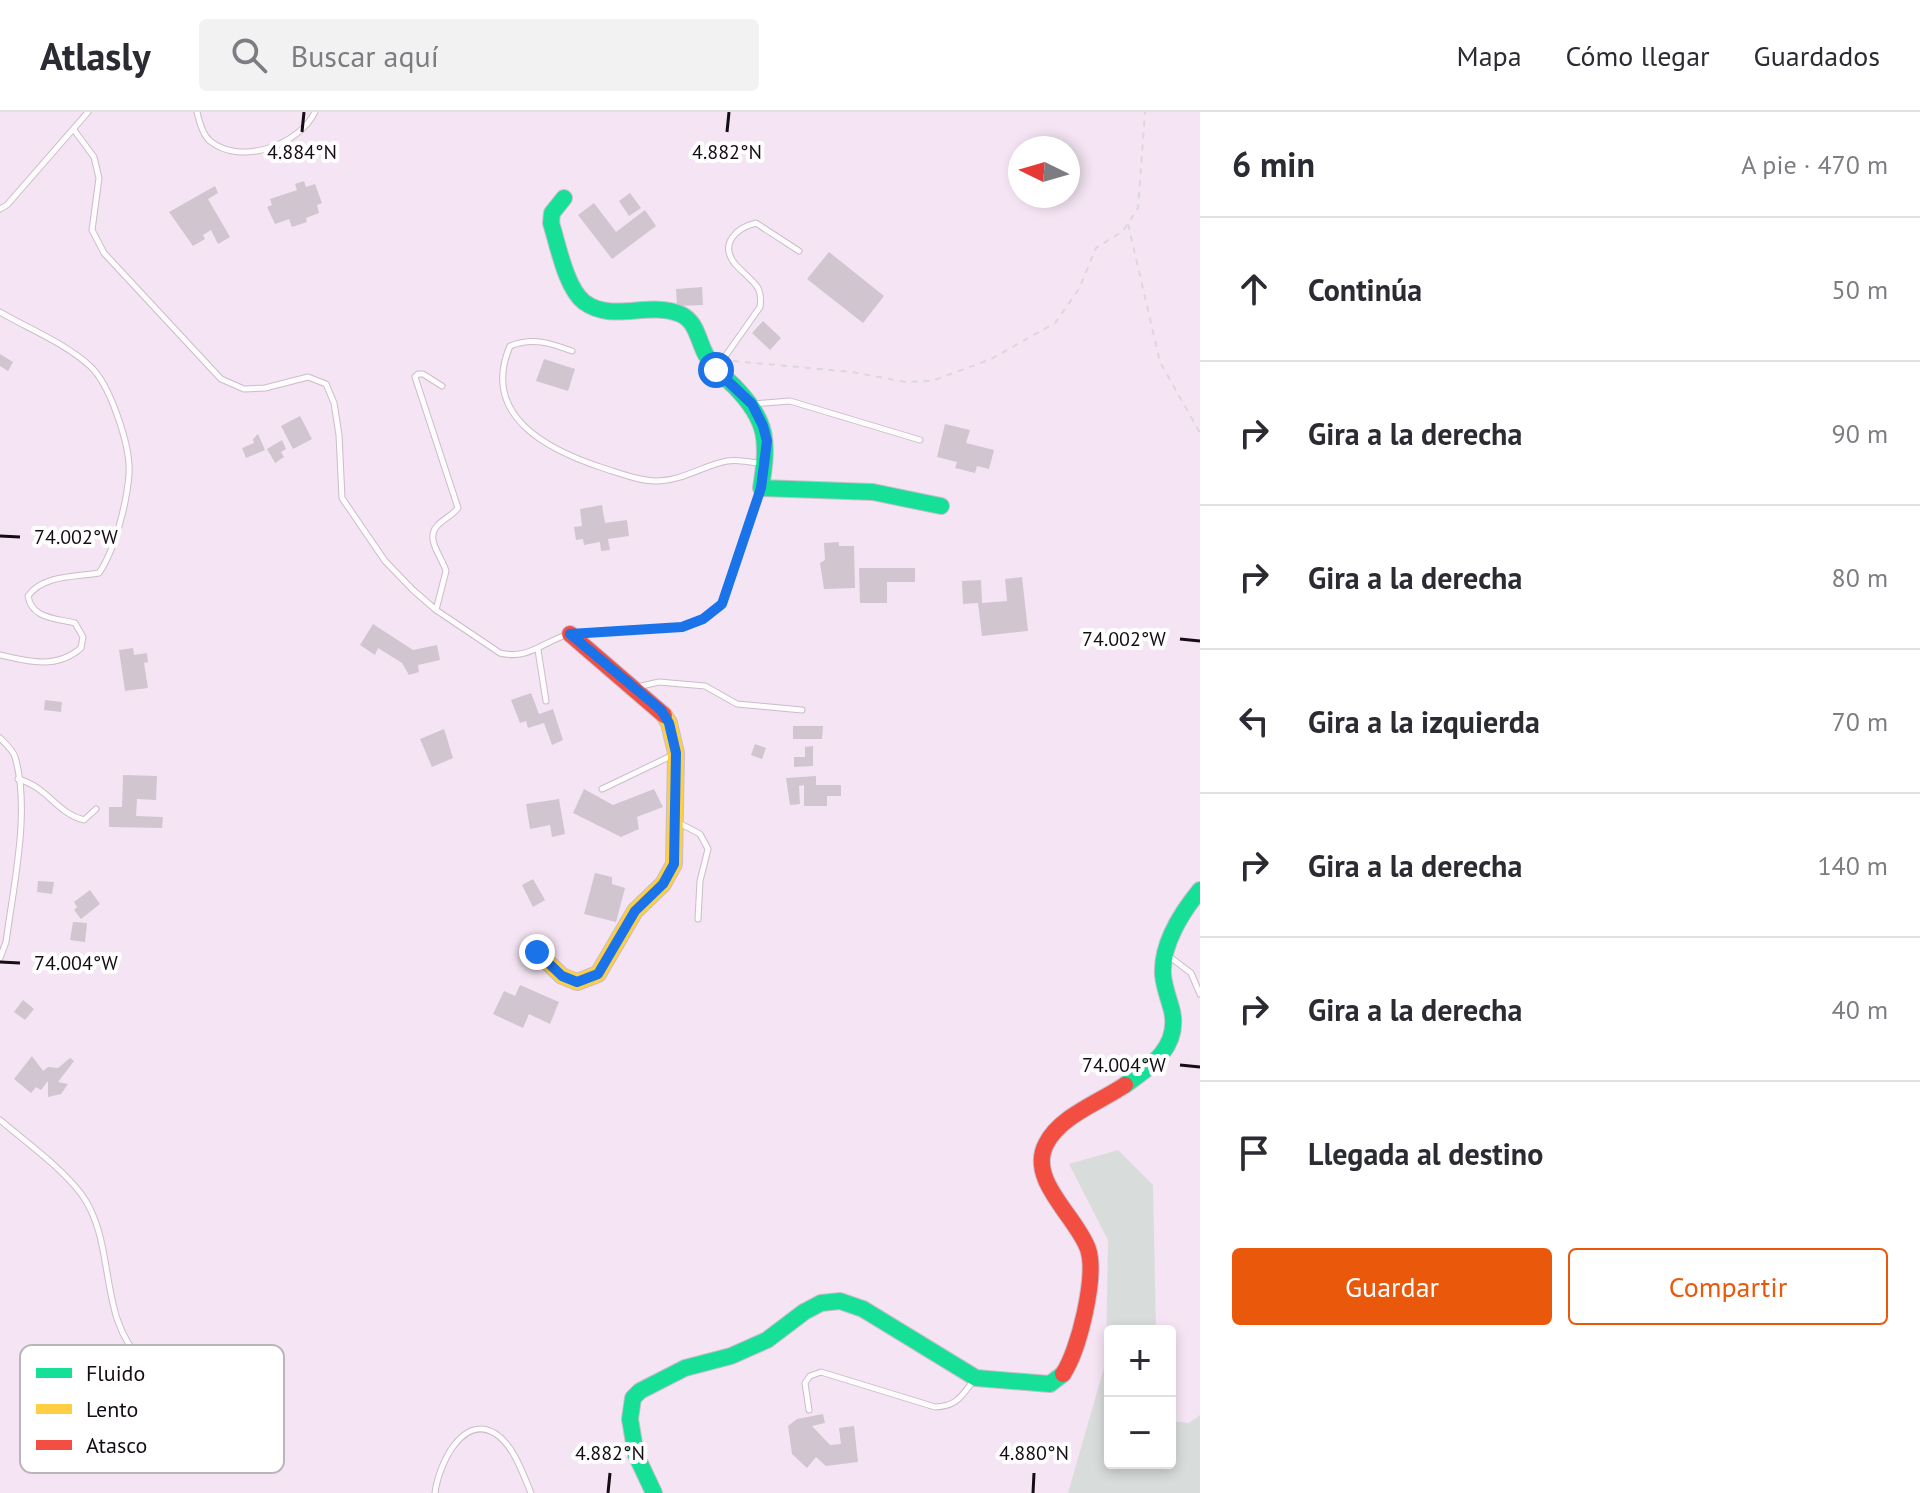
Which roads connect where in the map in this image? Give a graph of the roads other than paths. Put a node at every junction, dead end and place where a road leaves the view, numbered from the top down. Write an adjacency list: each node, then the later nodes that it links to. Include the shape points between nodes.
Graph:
1 (88, 112): 4 (lane)
2 (197, 112): 3 (lane, via 207,139 228,151 273,149 308,126)
3 (315, 112)
4 (74, 130): 6 (lane); 17 (lane, via 94,157 99,178 92,230 104,253 221,379 244,389 308,377 326,384 339,435 342,498 385,561)
5 (564, 198): 10 (street, via 551,223 570,284 581,301 627,313 682,315 692,322 703,349)
6 (0, 209)
7 (799, 251): 10 (lane, via 756,223 731,237 733,261 761,298)
8 (0, 312): 20 (lane, via 92,367 116,404 130,471 110,558 99,573 51,580 28,596 30,607 40,615 75,623 83,637 81,648 56,662)
9 (572, 351): 14 (lane, via 525,340 510,346 502,364 510,410 521,426 571,457 655,481 682,478 729,460)
10 (720, 364): 12 (street)
11 (442, 386): 17 (lane, via 423,374 415,377 458,508 432,533 446,571)
12 (752, 404): 13 (lane, via 790,401); 14 (street, via 767,441)
13 (920, 440)
14 (764, 464): 15 (street)
15 (761, 488): 16 (street, via 830,487 896,494); 18 (lane, via 722,604 703,619 682,627)
16 (941, 506)
17 (436, 610): 19 (lane, via 500,653)
18 (570, 634): 19 (lane); 21 (street)
19 (538, 650): 22 (lane)
20 (0, 655)
21 (632, 688): 23 (lane, via 659,682 705,686 737,704); 25 (street, via 661,710)
22 (546, 701)
23 (802, 710)
24 (0, 738): 26 (lane, via 15,754)
25 (676, 753): 27 (lane); 29 (street)
26 (18, 779): 28 (lane, via 34,784 75,818 84,820); 34 (lane, via 20,838)
27 (602, 789)
28 (96, 809)
29 (674, 821): 31 (lane, via 700,834 708,849); 32 (street, via 670,875 635,911 598,974 577,982 562,976)
30 (1200, 890): 33 (street)
31 (698, 919)
32 (537, 952)
33 (1166, 954): 35 (lane, via 1191,973); 38 (street, via 1163,973 1174,1035 1169,1045 1152,1064 1059,1127 1043,1148 1041,1167 1047,1185 1076,1222 1093,1269 1067,1371 1050,1384)
34 (0, 958)
35 (1200, 994)
36 (0, 1120): 37 (lane, via 82,1196 103,1245 116,1317)
37 (130, 1345)
38 (976, 1378): 39 (lane, via 958,1400 935,1407 821,1372 805,1383); 42 (street, via 863,1309 840,1301 821,1303 767,1340 685,1368 633,1398 630,1419 636,1455)
39 (809, 1410)
40 (435, 1493): 41 (lane, via 454,1446 463,1435 483,1430 496,1434 509,1448)
41 (531, 1493)
42 (654, 1493)

